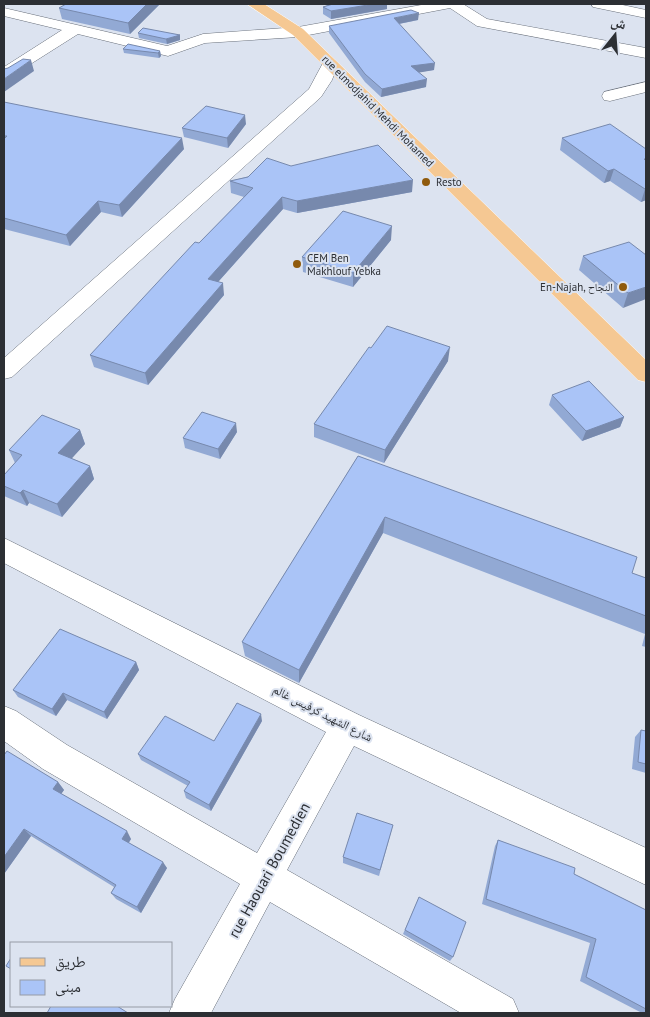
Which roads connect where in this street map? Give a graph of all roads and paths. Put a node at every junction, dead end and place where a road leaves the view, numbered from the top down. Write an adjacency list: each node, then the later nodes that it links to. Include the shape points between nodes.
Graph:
1 (254, 4): 9 (main road, rue elmodjahid Mehdi Mohamed)
2 (448, 4): 5 (street)
3 (454, 4): 10 (street, via 482,23)
4 (598, 4): 7 (street)
5 (397, 8): 9 (street)
6 (4, 12): 8 (street)
7 (646, 14)
8 (75, 29): 9 (street, via 168,51 203,39); 12 (street)
9 (298, 32): 11 (main road, rue elmodjahid Mehdi Mohamed)
10 (646, 53)
11 (330, 64): 15 (street, via 315,93); 16 (main road, rue elmodjahid Mehdi Mohamed)
12 (4, 74)
13 (646, 86): 14 (street)
14 (610, 96)
15 (4, 371)
16 (646, 374)
17 (4, 550): 19 (street, شارع الشهيد كرفيس غالم)
18 (4, 722): 21 (street, via 55,757)
19 (347, 726): 20 (street, شارع الشهيد كرفيس غالم); 21 (street, rue Haouari Boumedien)
20 (646, 867)
21 (265, 878): 22 (street, rue Haouari Boumedien); 23 (street)
22 (189, 1013)
23 (499, 1013)

